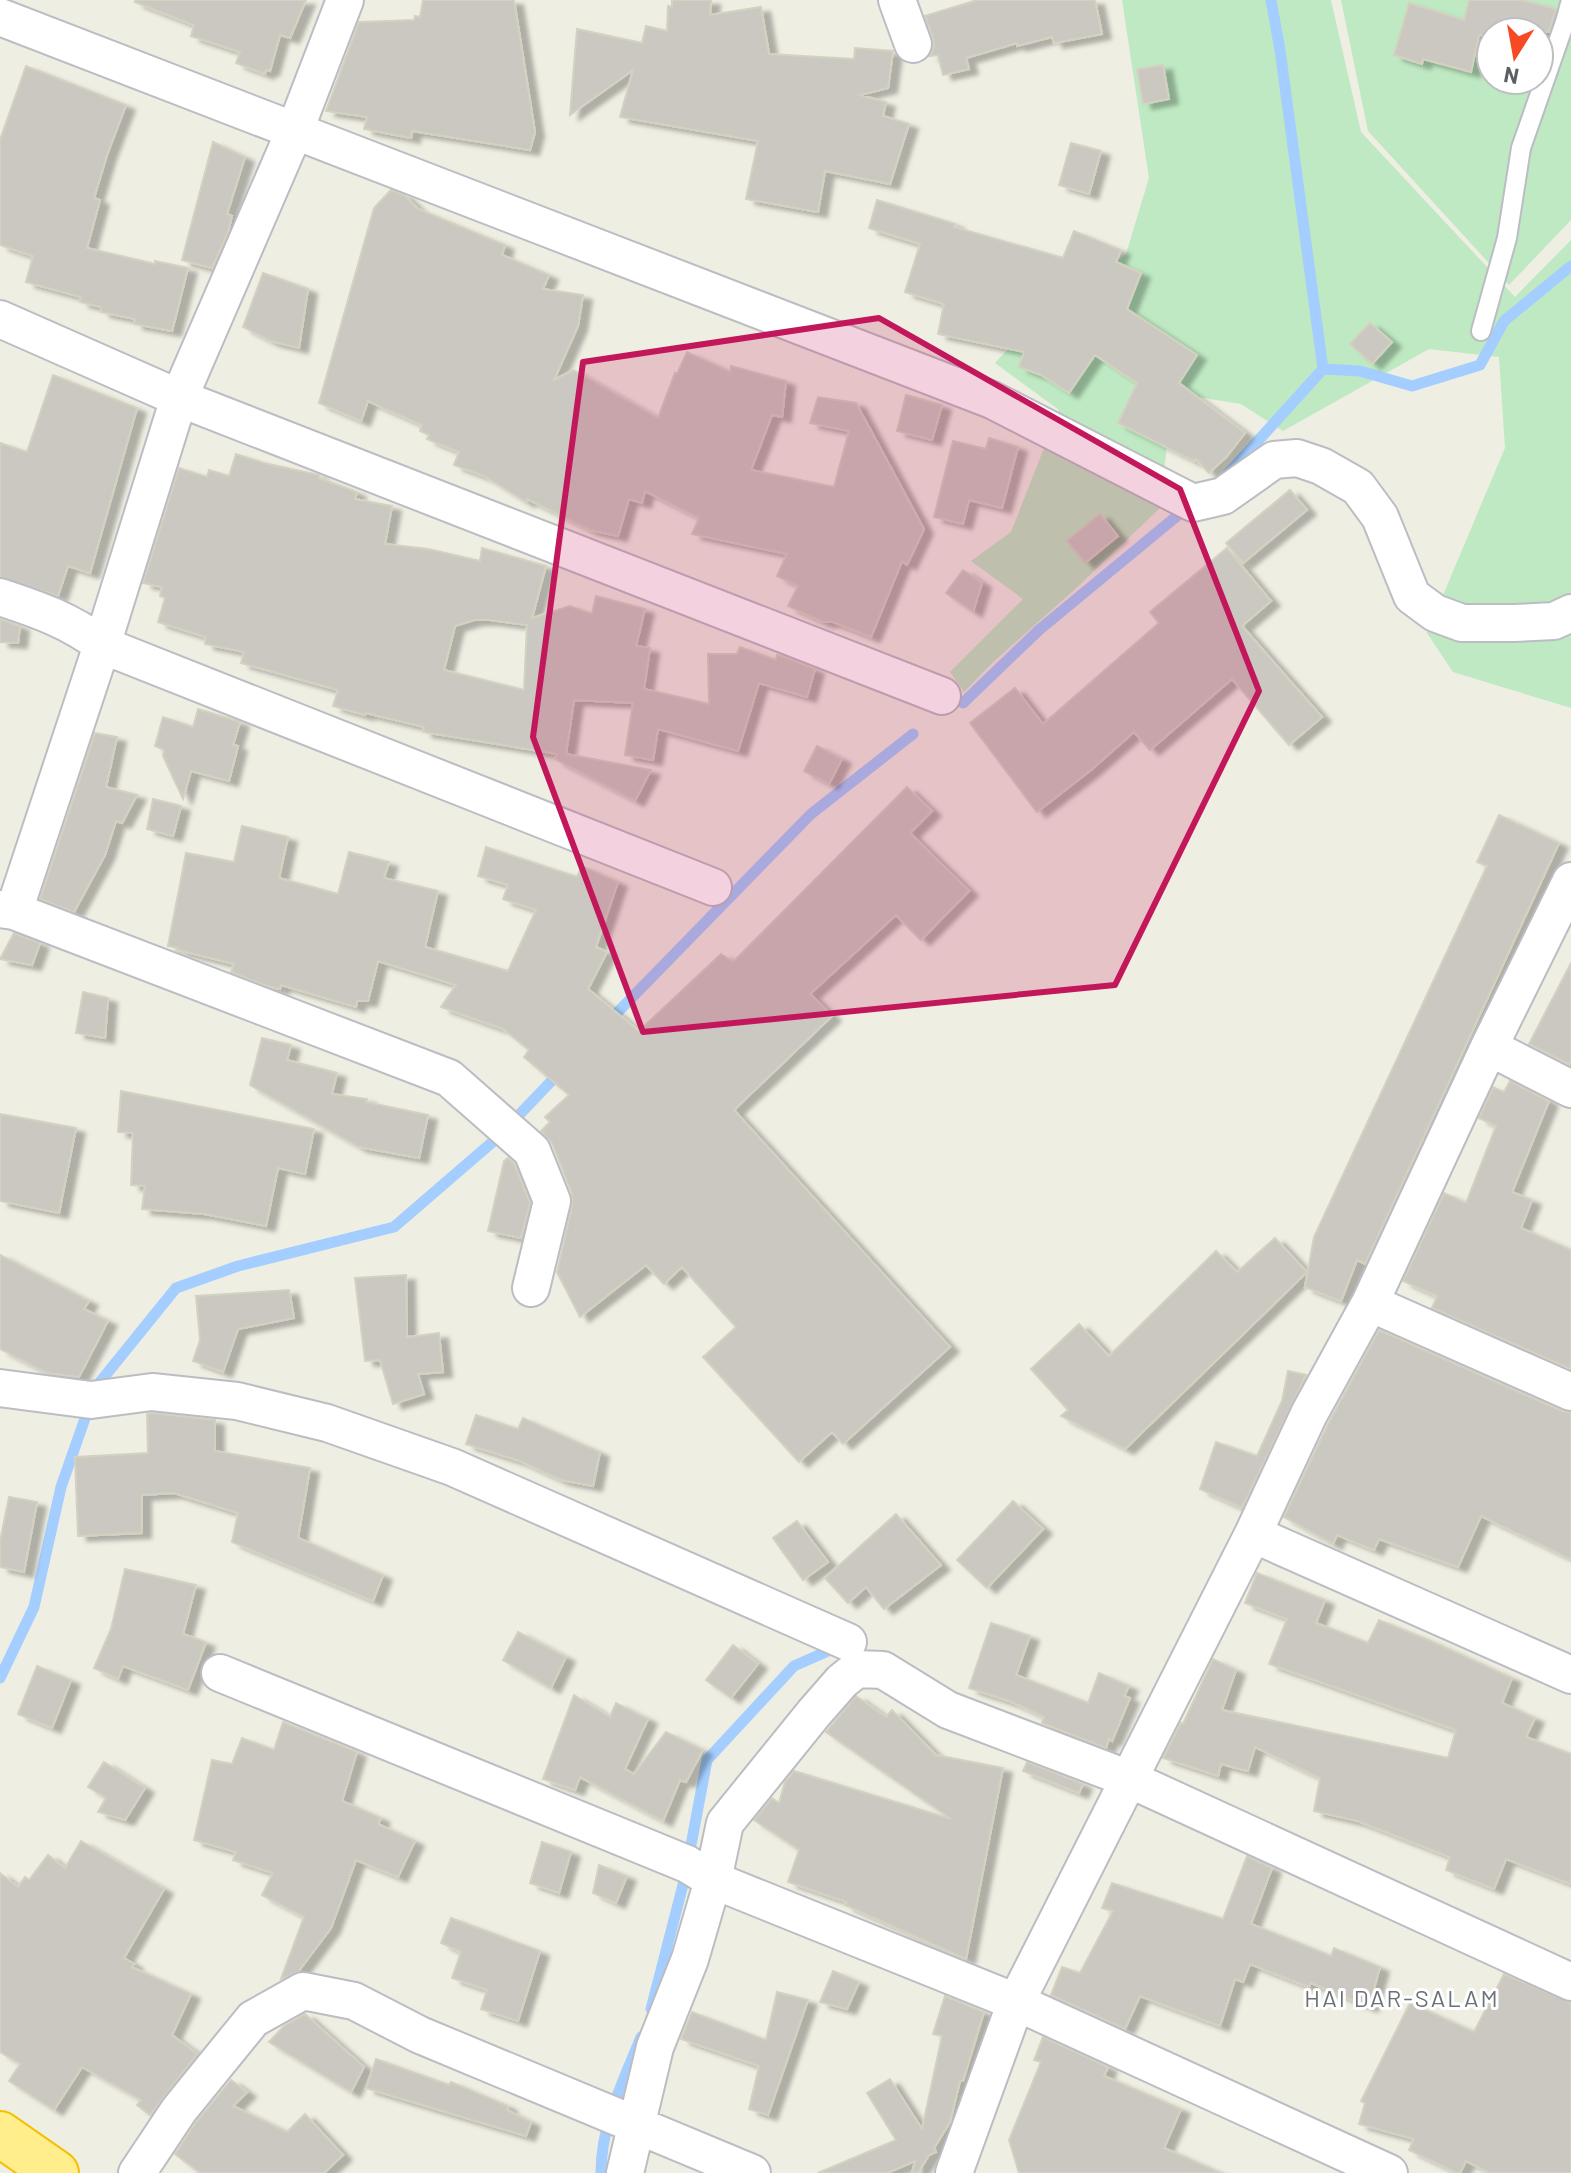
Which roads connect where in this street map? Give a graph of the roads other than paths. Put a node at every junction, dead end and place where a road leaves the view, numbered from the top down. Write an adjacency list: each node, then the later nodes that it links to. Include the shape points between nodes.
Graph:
1 (345, 0): 6 (street)
2 (897, 0): 5 (street)
3 (1571, 0): 8 (lane, via 1521,148 1507,238)
4 (0, 17): 6 (street)
5 (913, 44)
6 (295, 130): 9 (street); 11 (street, via 992,400 1193,503 1223,496 1274,460 1297,458 1321,466 1358,487 1380,517 1412,596 1435,613 1462,623 1514,623 1554,621)
7 (0, 319): 9 (street)
8 (1481, 331)
9 (179, 398): 12 (street); 13 (street)
10 (0, 597): 12 (street, via 79,627)
11 (1571, 613)
12 (102, 645): 15 (street); 16 (street)
13 (942, 696)
14 (1571, 881): 17 (street)
15 (713, 887)
16 (7, 910): 19 (street, via 449,1078 532,1151 552,1201)
17 (1489, 1047): 18 (street); 20 (street)
18 (1571, 1089)
19 (531, 1288)
20 (1370, 1303): 22 (street); 23 (street, via 1309,1414)
21 (0, 1388): 24 (street, via 91,1400 152,1392 237,1401 327,1423 452,1467)
22 (1571, 1392)
23 (1253, 1534): 26 (street); 27 (street)
24 (848, 1642)
25 (220, 1673): 28 (street, via 687,1864)
26 (1571, 1675)
27 (1129, 1779): 28 (street, via 948,1710 883,1670 857,1669 814,1713 725,1823); 29 (street); 30 (street)
28 (713, 1880): 30 (street); 31 (street, via 690,1959 655,2047)
29 (1571, 1982)
30 (1016, 2002): 37 (street); 38 (street)
31 (638, 2126): 34 (street, via 420,2035 354,2001 303,1991 253,2019 179,2110); 35 (street); 36 (street)
32 (0, 2134): 33 (highway)
33 (56, 2173)
34 (137, 2173)
35 (625, 2173)
36 (752, 2173)
37 (954, 2173)
38 (1389, 2173)

